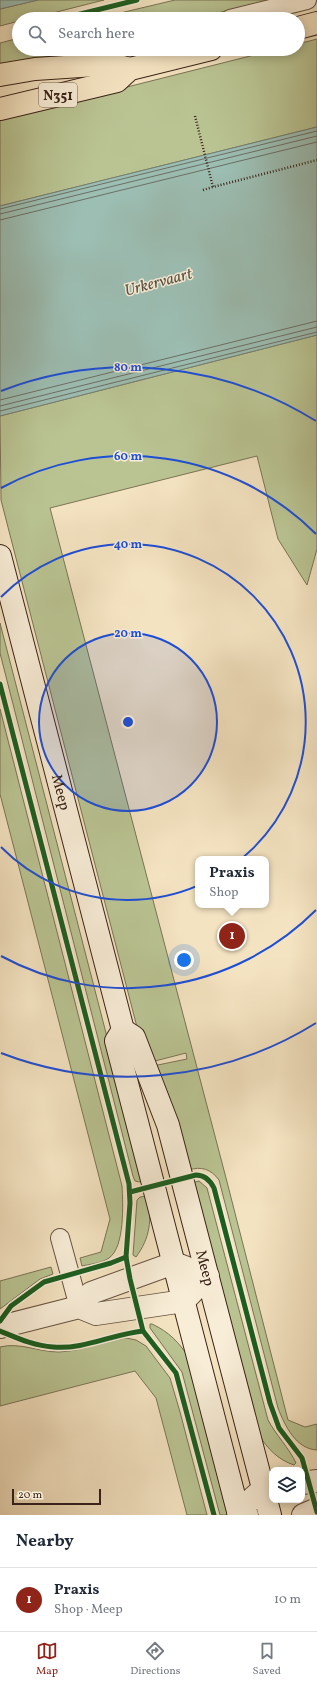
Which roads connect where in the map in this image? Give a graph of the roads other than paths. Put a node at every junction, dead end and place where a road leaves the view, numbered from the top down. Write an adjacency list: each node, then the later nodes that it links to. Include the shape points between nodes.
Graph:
1 (306, 0): 2 (lane)
2 (258, 12)
3 (317, 23): 4 (main road)
4 (305, 26)
5 (96, 56): 7 (lane, N351)
6 (183, 56): 8 (main road, N351)
7 (72, 67): 8 (main road, N351, via 112,64); 9 (main road, N351, via 35,69)
8 (130, 69): 10 (main road, N351, via 116,81)
9 (0, 75)
10 (0, 109)
11 (0, 556): 12 (main road, Meep)
12 (122, 1030): 14 (main road, Meep, via 116,1041); 15 (main road, Meep, via 134,1037 168,1125)
13 (60, 1238): 17 (lane)
14 (174, 1263): 15 (main road); 16 (main road, Meep); 17 (main road, via 91,1293)
15 (208, 1276): 16 (main road); 21 (main road, Meep)
16 (184, 1301): 17 (main road, via 96,1314); 23 (main road, Meep)
17 (79, 1307): 18 (main road)
18 (0, 1327)
19 (317, 1481): 20 (main road)
20 (305, 1483)
21 (268, 1488): 23 (main road); 24 (main road, Meep)
22 (317, 1509): 25 (main road)
23 (242, 1514)
24 (270, 1515)
25 (303, 1515)

